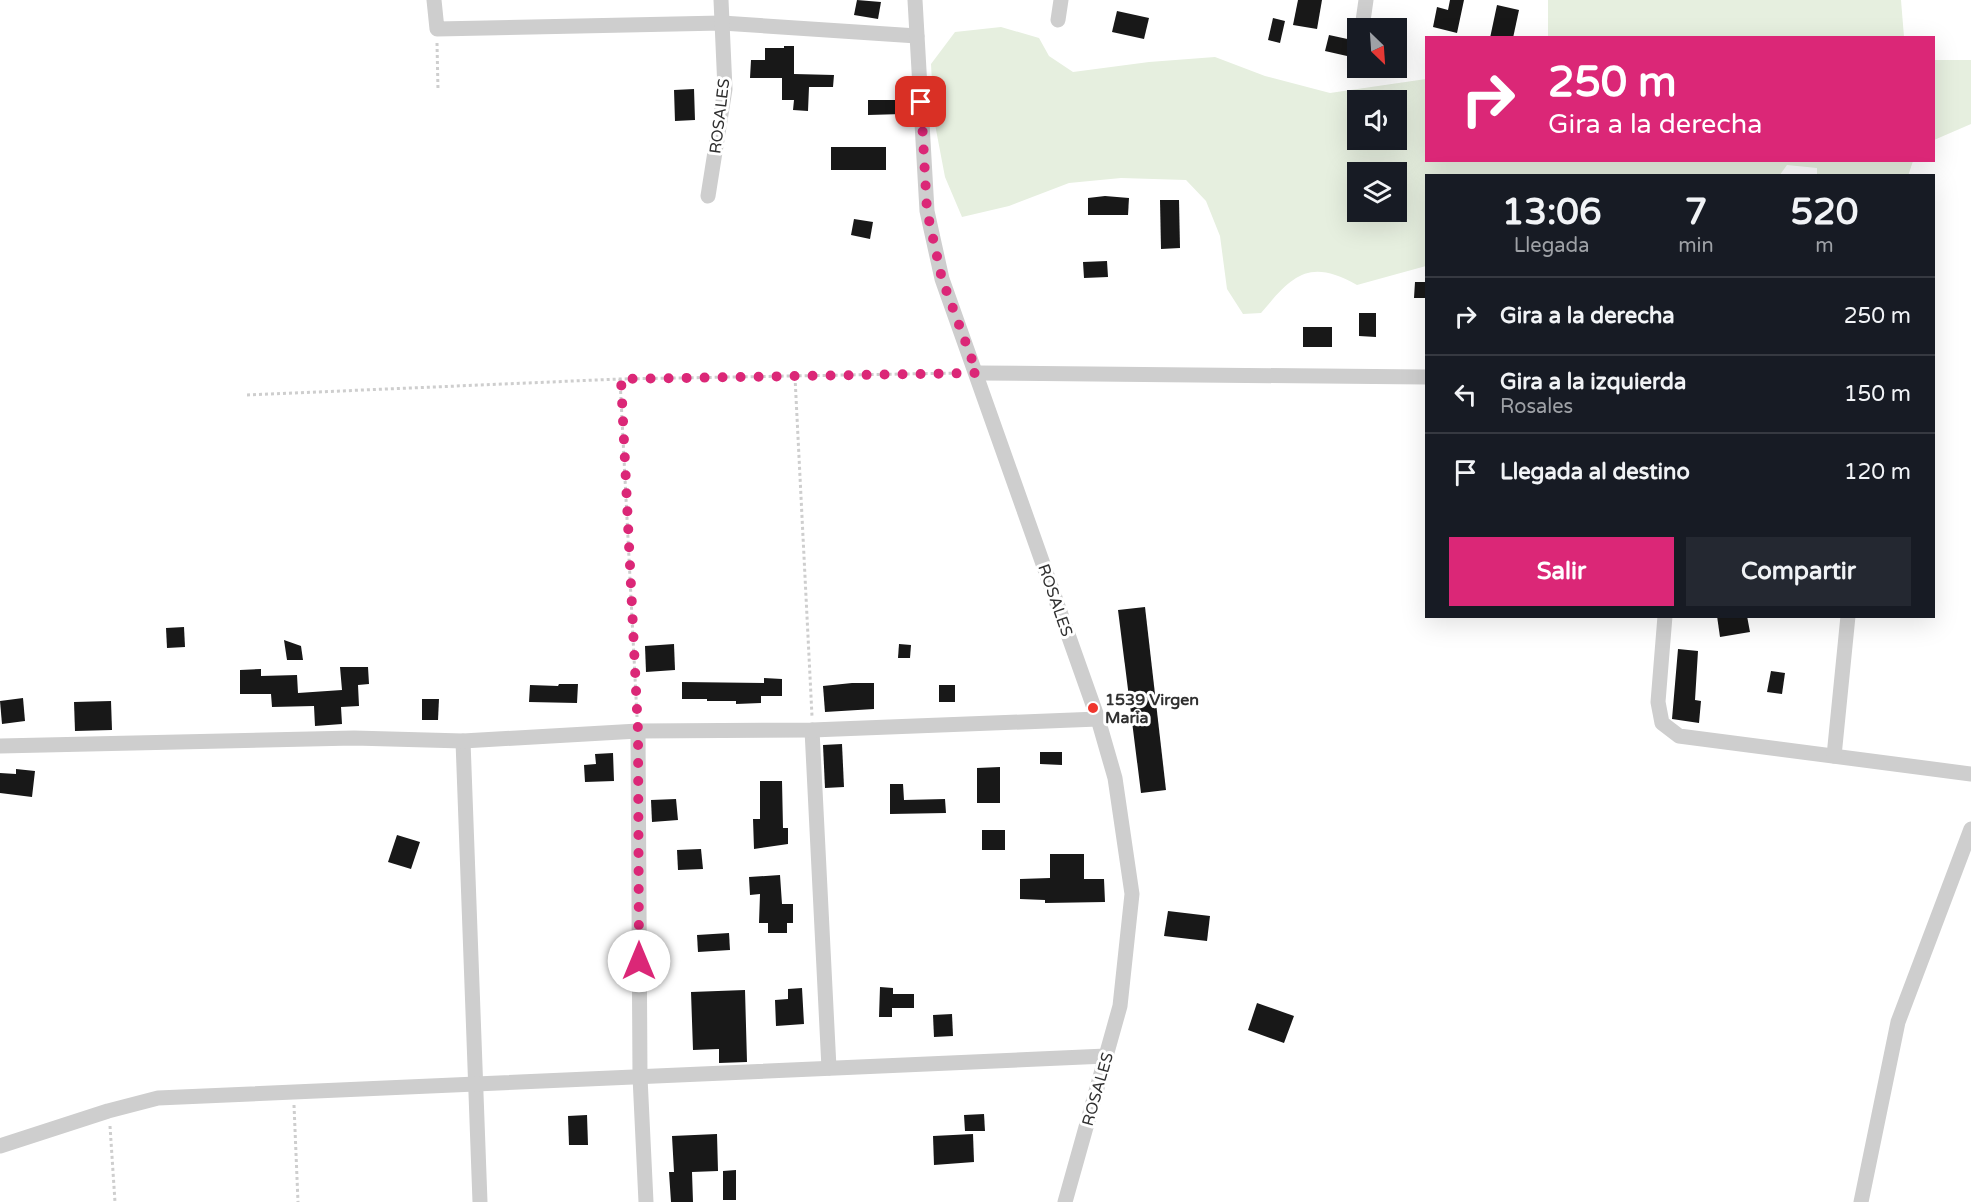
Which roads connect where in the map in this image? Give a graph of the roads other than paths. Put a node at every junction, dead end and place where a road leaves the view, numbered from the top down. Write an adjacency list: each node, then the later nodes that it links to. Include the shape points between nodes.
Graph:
1 (434, 0): 8 (street, via 437,30)
2 (721, 0): 8 (street, ROSALES)
3 (915, 0): 9 (street, ROSALES)
4 (1061, 0): 7 (street)
5 (1366, 0): 6 (street)
6 (1363, 18)
7 (1058, 20)
8 (722, 23): 9 (street); 10 (street, ROSALES, via 725,89)
9 (918, 36): 11 (street, ROSALES, via 927,211 942,279)
10 (708, 196)
11 (977, 373): 12 (street); 15 (street, ROSALES)
12 (1425, 377)
13 (1665, 618): 20 (street, via 1658,702 1662,723 1679,736)
14 (1848, 618): 20 (street)
15 (1098, 719): 16 (street); 23 (street, ROSALES, via 1115,778 1132,894 1120,1006)
16 (812, 730): 17 (street); 24 (street)
17 (638, 731): 18 (street); 25 (street)
18 (463, 741): 19 (street, via 354,738); 26 (street)
19 (0, 747)
20 (1834, 756): 21 (street)
21 (1971, 774)
22 (1971, 829): 31 (street, via 1898,1022)
23 (1106, 1056): 24 (street); 30 (street, ROSALES)
24 (829, 1068): 25 (street)
25 (640, 1077): 26 (street); 29 (street)
26 (476, 1084): 27 (street, via 158,1098); 28 (street)
27 (0, 1146)
28 (480, 1202)
29 (646, 1202)
30 (1065, 1202)
31 (1861, 1202)

